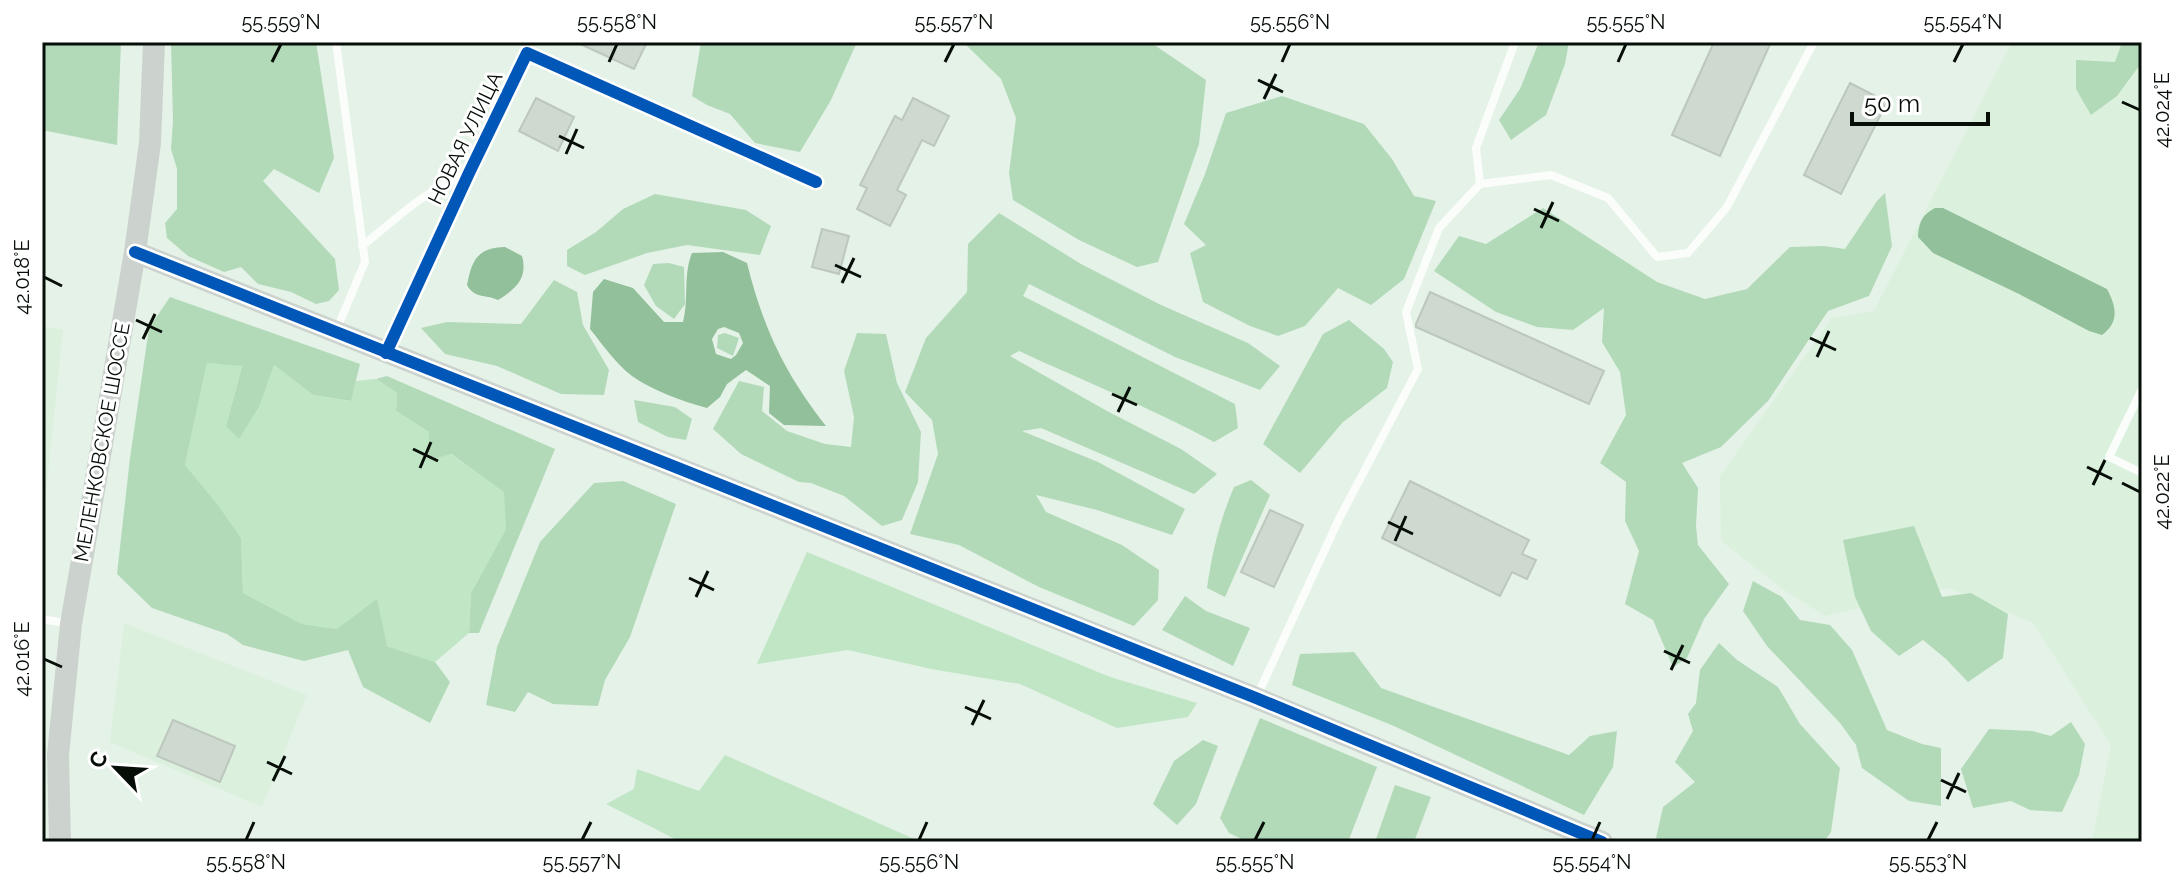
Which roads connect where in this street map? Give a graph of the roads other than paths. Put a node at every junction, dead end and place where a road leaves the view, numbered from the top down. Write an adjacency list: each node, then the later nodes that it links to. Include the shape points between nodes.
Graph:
1 (154, 42): 9 (street, МЕЛЕНКОВСКОЕ ШОССЕ, via 150,143)
2 (336, 42): 8 (lane)
3 (1515, 42): 7 (lane, via 1476,148)
4 (1814, 42): 7 (lane, via 1727,207 1688,253 1657,257 1608,198 1551,175)
5 (469, 173): 6 (street, НОВАЯ УЛИЦА, via 527,53); 8 (lane, via 413,206); 11 (street, НОВАЯ УЛИЦА)
6 (816, 182)
7 (1480, 184): 16 (lane, via 1439,228 1406,312 1418,369 1339,519)
8 (362, 246): 10 (lane, via 365,262)
9 (135, 252): 10 (street); 15 (street, МЕЛЕНКОВСКОЕ ШОССЕ)
10 (336, 332): 11 (street)
11 (386, 353): 16 (street)
12 (2142, 389): 13 (lane, via 2109,457)
13 (2142, 473)
14 (42, 619): 15 (lane)
15 (71, 624): 17 (street, МЕЛЕНКОВСКОЕ ШОССЕ, via 58,755)
16 (1256, 698): 18 (street)
17 (60, 842)
18 (1602, 842)

